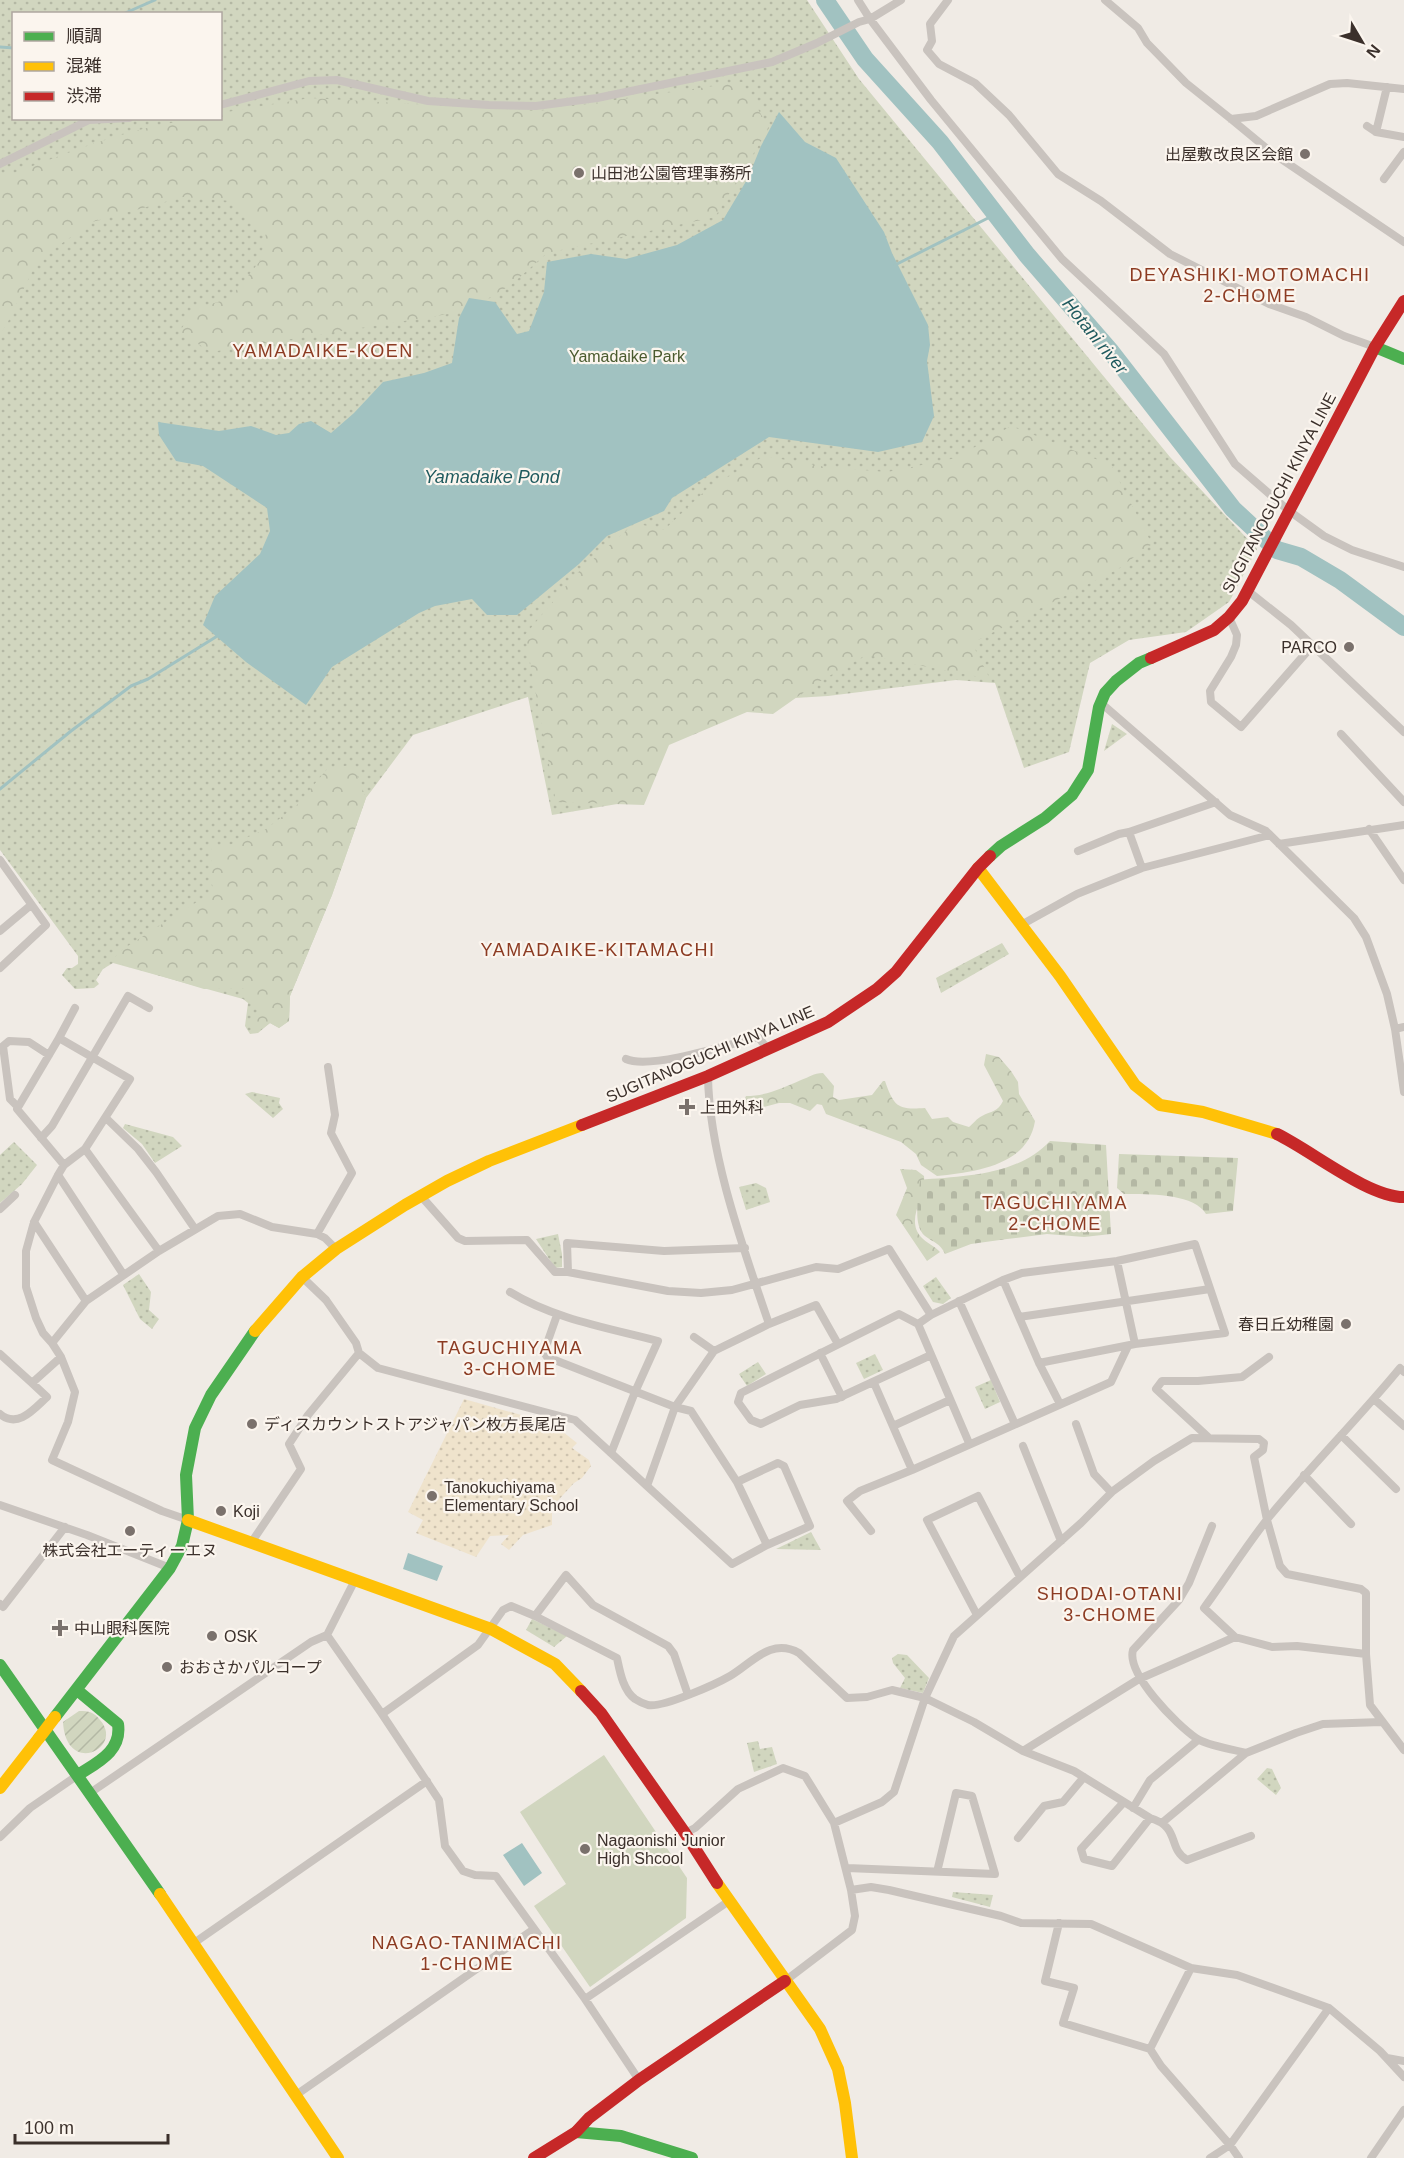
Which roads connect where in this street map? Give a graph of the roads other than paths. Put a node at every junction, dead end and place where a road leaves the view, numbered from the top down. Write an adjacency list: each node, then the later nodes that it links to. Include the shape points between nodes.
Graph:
1 (858, 0): 5 (street)
2 (901, 0): 5 (street)
3 (948, 0): 21 (street, via 930,24 932,41 927,50 939,64 975,84 1009,115 1058,174 1101,201 1170,254 1269,304)
4 (1105, 0): 9 (street, via 1138,28 1147,43 1186,83)
5 (870, 19): 8 (street, via 772,62 597,99 536,106 428,100 337,80 309,81); 23 (street, via 1062,259 1164,354 1235,464)
6 (1387, 87): 7 (street); 9 (street, via 1330,84 1256,116); 12 (street)
7 (1404, 89)
8 (222, 104)
9 (1231, 119): 19 (street, via 1271,152)
10 (89, 120): 15 (street)
11 (1367, 126): 12 (street)
12 (1376, 132): 13 (street)
13 (1404, 137)
14 (1404, 152): 17 (street)
15 (0, 164)
16 (1381, 166): 17 (street)
17 (1390, 171): 18 (street)
18 (1384, 179)
19 (1404, 242)
20 (1404, 301): 21 (street, SUGITANOGUCHI KINYA LINE)
21 (1375, 347): 22 (street); 23 (street, SUGITANOGUCHI KINYA LINE)
22 (1404, 359)
23 (1285, 515): 24 (street, via 1338,544); 25 (street, SUGITANOGUCHI KINYA LINE)
24 (1404, 567)
25 (1250, 587): 26 (street, SUGITANOGUCHI KINYA LINE); 27 (street)
26 (1229, 617): 27 (street, via 1237,634 1236,645 1210,691 1211,702 1241,727); 28 (street, SUGITANOGUCHI KINYA LINE, via 1214,630 1139,663 1116,681)
27 (1312, 646): 29 (street)
28 (1101, 703): 31 (street); 40 (street, SUGITANOGUCHI KINYA LINE, via 1088,770 1072,795 1001,846)
29 (1404, 732)
30 (1341, 734): 32 (street)
31 (1216, 802): 35 (street); 36 (street, via 1230,815)
32 (1404, 802)
33 (1404, 825): 34 (street)
34 (1369, 829): 37 (street); 43 (street)
35 (1130, 832): 38 (street); 41 (street)
36 (1270, 835): 37 (street); 41 (street)
37 (1279, 844): 50 (street, via 1354,918 1366,937)
38 (1078, 851)
39 (0, 860): 42 (street)
40 (978, 868): 45 (street); 52 (street, SUGITANOGUCHI KINYA LINE, via 896,972 878,989 828,1022)
41 (1142, 868): 45 (street, via 1077,894)
42 (3, 870): 44 (street)
43 (1404, 880)
44 (31, 905): 46 (street); 47 (street, via 46,925)
45 (1022, 925): 67 (street, via 1135,1085 1160,1105 1203,1112 1273,1132 1372,1191)
46 (0, 931)
47 (0, 968)
48 (75, 1008): 51 (street)
49 (149, 1008): 54 (street, via 128,996)
50 (1400, 1028): 58 (street)
51 (59, 1038): 53 (street); 54 (street)
52 (767, 1048): 55 (street, via 758,1037 665,1060 634,1063); 57 (street, SUGITANOGUCHI KINYA LINE)
53 (49, 1055): 59 (street); 59 (street, via 29,1042 9,1041 3,1046 10,1099)
54 (92, 1057): 60 (street, via 130,1078); 61 (street)
55 (626, 1059)
56 (328, 1067): 71 (street, via 335,1115 331,1133 352,1173)
57 (708, 1076): 66 (street, SUGITANOGUCHI KINYA LINE, via 489,1161); 72 (street, via 712,1120 729,1200)
58 (1404, 1092)
59 (18, 1107): 61 (street)
60 (106, 1118): 62 (street); 70 (street, via 138,1149)
61 (41, 1138): 63 (street)
62 (85, 1149): 63 (street); 74 (street)
63 (64, 1165): 64 (street)
64 (58, 1175): 69 (street); 77 (street)
65 (15, 1195): 68 (street)
66 (421, 1196): 73 (street, SUGITANOGUCHI KINYA LINE); 76 (street, via 458,1238 527,1240 555,1272)
67 (1404, 1197)
68 (0, 1209)
69 (33, 1222): 83 (street); 92 (street, via 26,1251 26,1287 39,1326)
70 (195, 1229): 71 (street, via 218,1216 240,1214 272,1227); 74 (street)
71 (317, 1234): 73 (street)
72 (745, 1248): 76 (street, via 664,1251 567,1243); 80 (street)
73 (336, 1249): 78 (street, SUGITANOGUCHI KINYA LINE)
74 (159, 1251): 77 (street)
75 (1116, 1261): 79 (street, via 1022,1273); 81 (street, via 1196,1244); 85 (street)
76 (568, 1272): 80 (street, via 668,1291 701,1293)
77 (123, 1274): 83 (street)
78 (302, 1277): 97 (street, via 326,1300); 129 (street, SUGITANOGUCHI KINYA LINE, via 249,1338 211,1395 195,1428 186,1475)
79 (1003, 1280): 84 (street); 88 (street)
80 (756, 1285): 87 (street, via 816,1267 838,1269 889,1249); 89 (street)
81 (1210, 1289): 85 (street); 94 (street, via 1225,1333)
82 (510, 1292): 86 (street)
83 (86, 1301): 92 (street)
84 (959, 1301): 87 (street); 113 (street)
85 (1126, 1302): 88 (street); 94 (street)
86 (557, 1315): 106 (street, via 544,1352 547,1358); 106 (street, via 658,1341)
87 (931, 1315): 90 (street)
88 (1019, 1317): 102 (street)
89 (769, 1324): 93 (street, via 816,1305); 95 (street)
90 (918, 1324): 93 (street, via 899,1314); 99 (street)
91 (694, 1337): 95 (street)
92 (52, 1343): 100 (street)
93 (838, 1344): 98 (street)
94 (1131, 1345): 102 (street); 110 (street, via 1111,1382)
95 (714, 1351): 111 (street)
96 (0, 1353): 104 (street)
97 (359, 1353): 121 (street, via 378,1368 575,1420); 136 (street, via 289,1444 301,1469)
98 (820, 1353): 107 (street); 107 (street, via 741,1393 738,1402 751,1420 761,1424 800,1405)
99 (931, 1355): 105 (street); 109 (street)
100 (61, 1357): 104 (street); 129 (street, via 75,1392 52,1460)
101 (1269, 1357): 118 (street, via 1242,1377 1162,1381 1156,1389)
102 (1039, 1363): 110 (street)
103 (1404, 1372): 108 (street, via 1400,1368)
104 (32, 1383): 112 (street, via 47,1397 26,1416 14,1420)
105 (874, 1383): 107 (street); 115 (street)
106 (635, 1392): 111 (street); 121 (street)
107 (842, 1397)
108 (1374, 1399): 116 (street); 117 (street)
109 (950, 1400): 115 (street); 119 (street)
110 (1060, 1404): 113 (street)
111 (675, 1407): 124 (street, via 691,1411); 125 (street)
112 (0, 1413)
113 (1015, 1424): 119 (street)
114 (1076, 1424): 127 (street, via 1094,1474)
115 (892, 1426): 122 (street)
116 (1404, 1426)
117 (1341, 1435): 123 (street); 126 (street)
118 (1208, 1437): 127 (street, via 1192,1438); 130 (street, via 1259,1439 1263,1443 1263,1450 1254,1457)
119 (969, 1443): 122 (street)
120 (1023, 1446): 135 (street)
121 (611, 1454): 125 (street)
122 (912, 1470): 134 (street, via 860,1491 847,1501)
123 (1304, 1475): 130 (street); 131 (street)
124 (737, 1482): 137 (street); 137 (street, via 778,1463 784,1466 810,1526)
125 (646, 1486): 137 (street, via 732,1564)
126 (1396, 1489)
127 (1111, 1492): 135 (street)
128 (0, 1505): 133 (street)
129 (188, 1520): 136 (street); 138 (street, SUGITANOGUCHI KINYA LINE, via 182,1546)
130 (1267, 1520): 146 (street, via 1204,1608); 147 (street, via 1280,1566 1287,1574 1366,1593)
131 (1351, 1524)
132 (1212, 1526): 149 (street, via 1179,1600 1133,1650)
133 (65, 1527): 138 (street); 141 (street)
134 (871, 1531)
135 (1061, 1541): 139 (street)
136 (251, 1543): 140 (street)
137 (767, 1545)
138 (170, 1568): 150 (street, SUGITANOGUCHI KINYA LINE)
139 (1020, 1577): 142 (street); 142 (street, via 978,1496 927,1520)
140 (355, 1580): 144 (street); 145 (street)
141 (1, 1607)
142 (977, 1615): 152 (street, via 954,1636)
143 (535, 1616): 144 (street, via 511,1606 503,1610); 151 (street, via 617,1658 623,1683 634,1699 650,1706); 151 (street, via 567,1575 592,1605 668,1646)
144 (491, 1629): 153 (street, via 478,1645); 169 (street, via 555,1664 578,1688 601,1713)
145 (327, 1635): 153 (street); 163 (street, via 311,1642)
146 (1235, 1637): 147 (street, via 1272,1647); 149 (street)
147 (1366, 1654): 154 (street, via 1370,1706)
148 (0, 1665): 159 (street)
149 (1139, 1679): 155 (street); 157 (street)
150 (76, 1690): 159 (street, via 118,1724 120,1732 116,1747); 162 (street, SUGITANOGUCHI KINYA LINE, bridge)
151 (688, 1695): 152 (street, via 730,1676 758,1654 780,1648 799,1653 847,1698 892,1690)
152 (925, 1698): 157 (street); 168 (street, via 894,1792 882,1802)
153 (382, 1714): 161 (street)
154 (1381, 1722): 156 (street); 158 (street, via 1323,1724)
155 (1198, 1740): 158 (street); 165 (street, via 1150,1780)
156 (1404, 1750)
157 (1023, 1751): 160 (street)
158 (1246, 1753): 167 (street)
159 (78, 1775): 163 (street); 171 (street, via 30,1808)
160 (1084, 1777): 164 (street); 172 (street, via 1063,1802 1044,1806)
161 (428, 1781): 178 (street, via 439,1800 445,1846 463,1871 496,1876); 179 (street)
162 (0, 1788)
163 (90, 1793): 179 (street)
164 (1124, 1802): 165 (street); 166 (street, via 1081,1849 1084,1859 1112,1866)
165 (1133, 1808): 166 (street)
166 (1150, 1818): 167 (street)
167 (1162, 1822): 170 (street, via 1171,1832 1180,1856 1187,1860)
168 (834, 1823): 169 (street, via 805,1776 783,1768 738,1789); 173 (street)
169 (685, 1833): 176 (street)
170 (1251, 1836)
171 (0, 1838)
172 (1018, 1838)
173 (847, 1868): 174 (street); 175 (street)
174 (937, 1872): 174 (street, via 994,1874 972,1796 957,1793)
175 (851, 1890): 177 (street, via 871,1887 1021,1923); 181 (street, via 855,1916 852,1930)
176 (729, 1902): 181 (street); 182 (street)
177 (1059, 1923): 180 (street, via 1091,1924); 184 (street, via 1045,1981 1074,1988 1063,2023)
178 (534, 1929): 182 (street); 189 (street)
179 (194, 1943): 189 (street)
180 (1191, 1968): 183 (street, via 1237,1975); 184 (street)
181 (785, 1981): 188 (street); 196 (street, via 820,2029 838,2069)
182 (585, 1999): 188 (street)
183 (1329, 2008): 185 (street); 192 (street)
184 (1150, 2049): 192 (street)
185 (1386, 2058): 186 (street); 187 (street)
186 (1404, 2061)
187 (1404, 2077)
188 (639, 2080): 191 (street)
189 (296, 2095): 193 (street)
190 (1404, 2110): 199 (street)
191 (576, 2132): 194 (street); 195 (street, via 617,2135)
192 (1230, 2145): 197 (street); 198 (street)
193 (338, 2158)
194 (534, 2158)
195 (692, 2158)
196 (852, 2158)
197 (1210, 2158)
198 (1239, 2158)
199 (1371, 2158)

